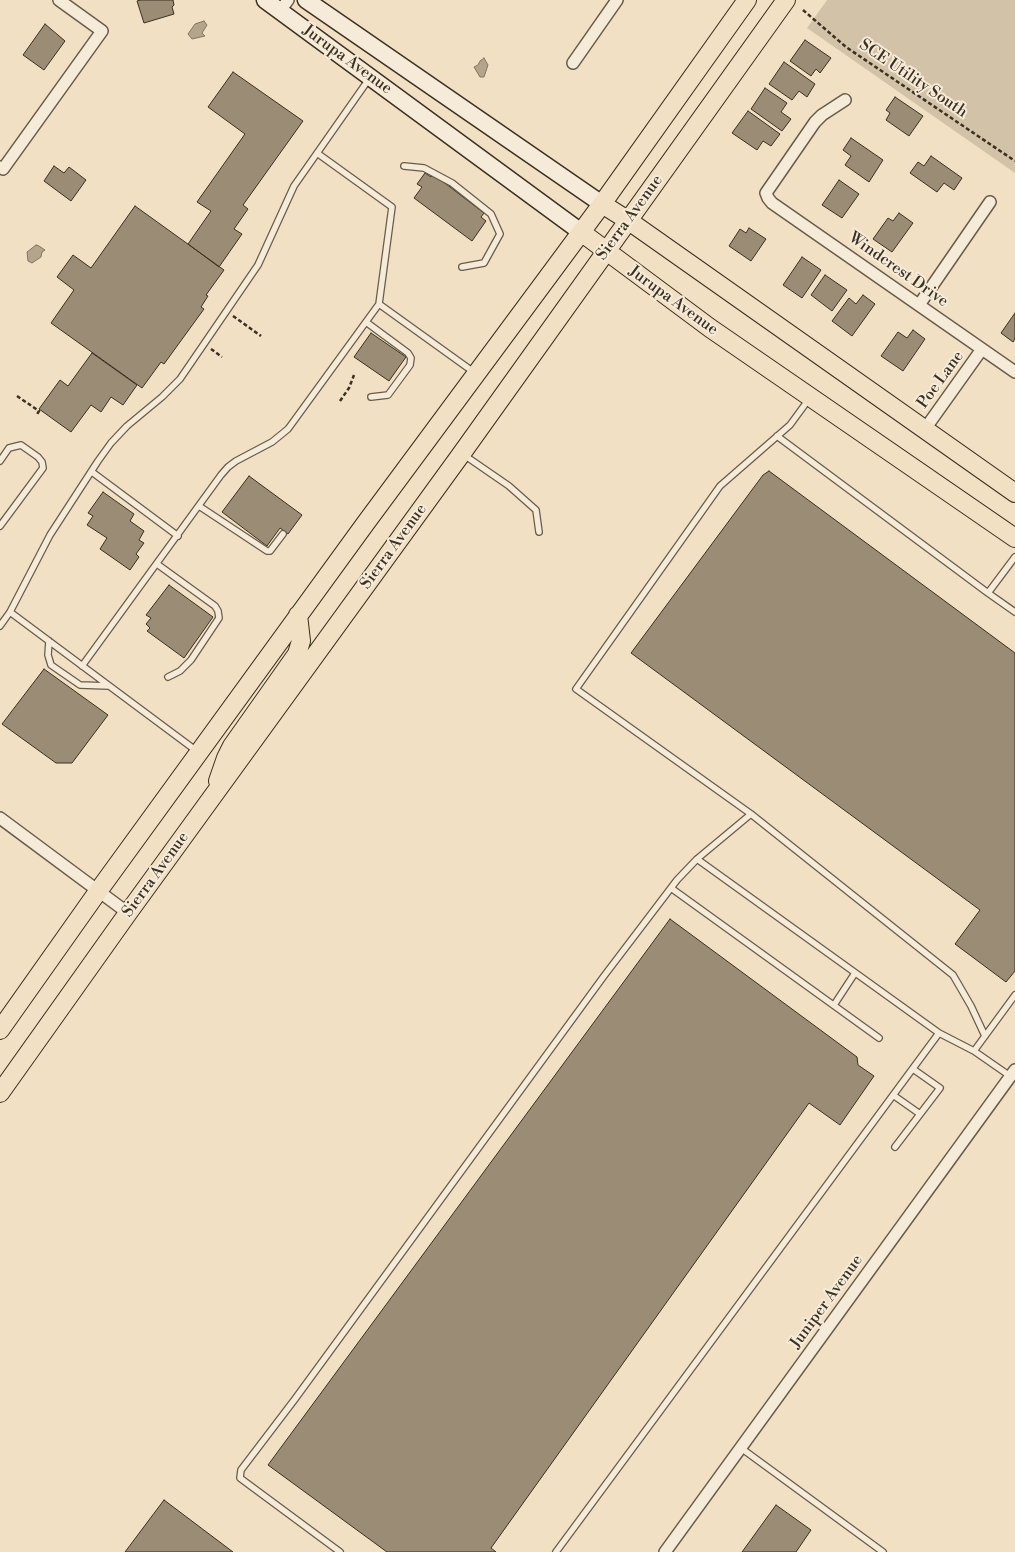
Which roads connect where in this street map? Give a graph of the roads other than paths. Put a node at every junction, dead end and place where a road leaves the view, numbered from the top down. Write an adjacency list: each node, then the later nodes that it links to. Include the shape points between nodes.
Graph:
1 (59, 0): 13 (street, via 102,31)
2 (265, 0): 7 (main road, Jurupa Avenue)
3 (306, 0): 15 (main road, Jurupa Avenue)
4 (617, 0): 8 (street)
5 (747, 0): 15 (main road, Sierra Avenue)
6 (786, 0): 16 (main road, Sierra Avenue)
7 (284, 5): 9 (main road, Jurupa Avenue)
8 (573, 63)
9 (371, 77): 11 (lane); 17 (main road, Jurupa Avenue)
10 (845, 100): 21 (street, Windcrest Drive, via 816,122 766,193 772,203)
11 (317, 153): 20 (lane, via 392,207); 32 (lane, via 294,186 258,265 180,379 127,426)
12 (404, 166): 19 (lane, via 424,168 452,183 491,214 500,234 484,263)
13 (2, 168)
14 (990, 202): 21 (street)
15 (602, 204): 16 (main road, Jurupa Avenue); 17 (main road, Sierra Avenue)
16 (629, 221): 18 (main road, Sierra Avenue); 28 (main road, Jurupa Avenue)
17 (581, 232): 18 (main road, Jurupa Avenue); 25 (main road, Sierra Avenue)
18 (606, 251): 27 (main road, Jurupa Avenue); 30 (main road, Sierra Avenue)
19 (462, 267)
20 (379, 304): 22 (lane); 25 (lane)
21 (919, 305): 23 (street, Windcrest Drive)
22 (366, 322): 26 (lane, via 411,358 410,365 388,395); 34 (lane, via 288,429 272,442 228,466)
23 (982, 349): 24 (street, Windcrest Drive); 28 (street, Poe Lane)
24 (1015, 372)
25 (476, 374): 45 (main road, Sierra Avenue)
26 (371, 397)
27 (810, 398): 29 (lane, via 790,425); 39 (main road, Jurupa Avenue)
28 (925, 429): 33 (main road, Jurupa Avenue)
29 (777, 436): 42 (lane); 53 (lane, via 720,486 576,689)
30 (462, 453): 36 (lane, via 509,486 536,510); 52 (main road, Sierra Avenue)
31 (0, 460): 35 (lane, via 9,448 21,445 38,457 43,468)
32 (92, 472): 38 (lane); 43 (lane, via 50,535)
33 (1015, 493)
34 (199, 506): 37 (lane, via 267,551); 38 (lane)
35 (0, 526)
36 (539, 532)
37 (283, 534)
38 (178, 536): 41 (lane)
39 (1015, 538)
40 (1015, 557): 42 (lane)
41 (158, 564): 48 (lane); 49 (lane, via 215,606 219,618 191,660)
42 (988, 593): 44 (lane)
43 (10, 612): 46 (lane); 47 (lane)
44 (1015, 612)
45 (298, 616): 51 (main road, Sierra Avenue); 52 (main road, via 301,641 297,654 232,746)
46 (0, 626)
47 (49, 640): 48 (lane); 50 (lane, via 51,664 80,685)
48 (82, 666): 50 (lane)
49 (168, 677)
50 (109, 686): 51 (lane)
51 (199, 754): 57 (main road, Sierra Avenue)
52 (212, 798): 58 (main road, Sierra Avenue)
53 (750, 814): 55 (lane); 64 (lane, via 953,975)
54 (0, 818): 57 (street)
55 (697, 859): 56 (lane); 59 (lane)
56 (671, 888): 61 (lane); 74 (lane, via 241,1470 240,1478)
57 (99, 890): 58 (street); 62 (main road, Sierra Avenue)
58 (128, 912): 69 (main road, Sierra Avenue)
59 (855, 973): 61 (lane); 63 (lane)
60 (1015, 995): 64 (lane)
61 (834, 1005): 65 (lane)
62 (0, 1030)
63 (939, 1033): 66 (lane); 67 (lane)
64 (985, 1036): 66 (lane)
65 (879, 1038)
66 (974, 1050): 68 (lane)
67 (913, 1069): 70 (lane); 71 (lane, via 940,1088)
68 (1013, 1073): 73 (street, Juniper Avenue)
69 (0, 1093)
70 (893, 1095): 71 (lane); 75 (lane)
71 (920, 1114): 72 (lane)
72 (895, 1147)
73 (741, 1448): 76 (street, Juniper Avenue); 77 (lane)
74 (340, 1552)
75 (556, 1552)
76 (665, 1552)
77 (883, 1552)

